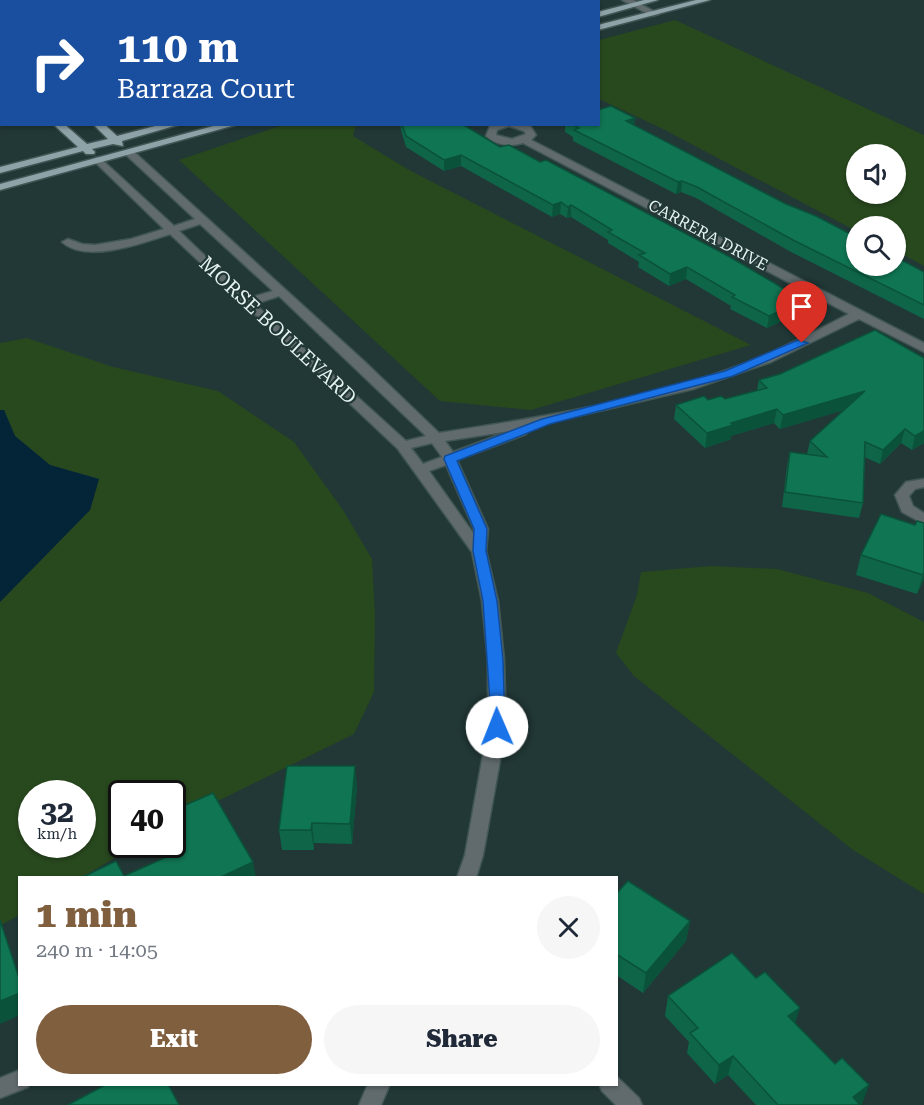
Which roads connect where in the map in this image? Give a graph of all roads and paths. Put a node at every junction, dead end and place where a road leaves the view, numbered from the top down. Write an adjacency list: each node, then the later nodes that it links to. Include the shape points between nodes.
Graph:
1 (626, 0): 4 (street)
2 (654, 0): 4 (main road)
3 (705, 0): 6 (main road)
4 (636, 5): 5 (main road); 6 (street)
5 (600, 14)
6 (655, 14): 7 (main road)
7 (600, 28)
8 (60, 126): 16 (main road, MORSE BOULEVARD)
9 (100, 126): 14 (main road, MORSE BOULEVARD)
10 (168, 126): 14 (main road)
11 (226, 126): 17 (main road)
12 (500, 126): 15 (street, CARRERA DRIVE, via 493,128 491,136 506,142)
13 (519, 126): 15 (street, via 531,131)
14 (115, 140): 16 (main road); 17 (main road, MORSE BOULEVARD)
15 (524, 140): 26 (street, CARRERA DRIVE)
16 (85, 148): 18 (main road, MORSE BOULEVARD); 19 (main road)
17 (128, 152): 18 (main road); 21 (street, MORSE BOULEVARD)
18 (99, 160): 20 (main road); 22 (street, MORSE BOULEVARD)
19 (0, 170)
20 (0, 187)
21 (202, 220): 22 (street); 24 (street, MORSE BOULEVARD)
22 (170, 230): 23 (street, via 93,250); 25 (street, MORSE BOULEVARD)
23 (68, 242)
24 (281, 292): 25 (street); 29 (street, MORSE BOULEVARD)
25 (247, 303): 30 (street, MORSE BOULEVARD)
26 (859, 314): 27 (street, CARRERA DRIVE); 28 (street, via 729,374)
27 (924, 348)
28 (546, 421): 29 (street); 31 (street)
29 (436, 438): 30 (street); 31 (street, MORSE BOULEVARD)
30 (403, 446): 32 (street, MORSE BOULEVARD)
31 (450, 459): 32 (street); 35 (street, MORSE BOULEVARD, via 481,529)
32 (422, 469): 35 (street, MORSE BOULEVARD)
33 (924, 483): 34 (street, via 911,485 902,495 907,509)
34 (924, 519)
35 (479, 551): 36 (street, MORSE BOULEVARD, via 490,601 497,727)
36 (467, 876)
37 (18, 1081): 40 (street)
38 (378, 1086): 41 (street)
39 (612, 1086): 42 (street)
40 (0, 1088)
41 (370, 1105)
42 (631, 1105)

